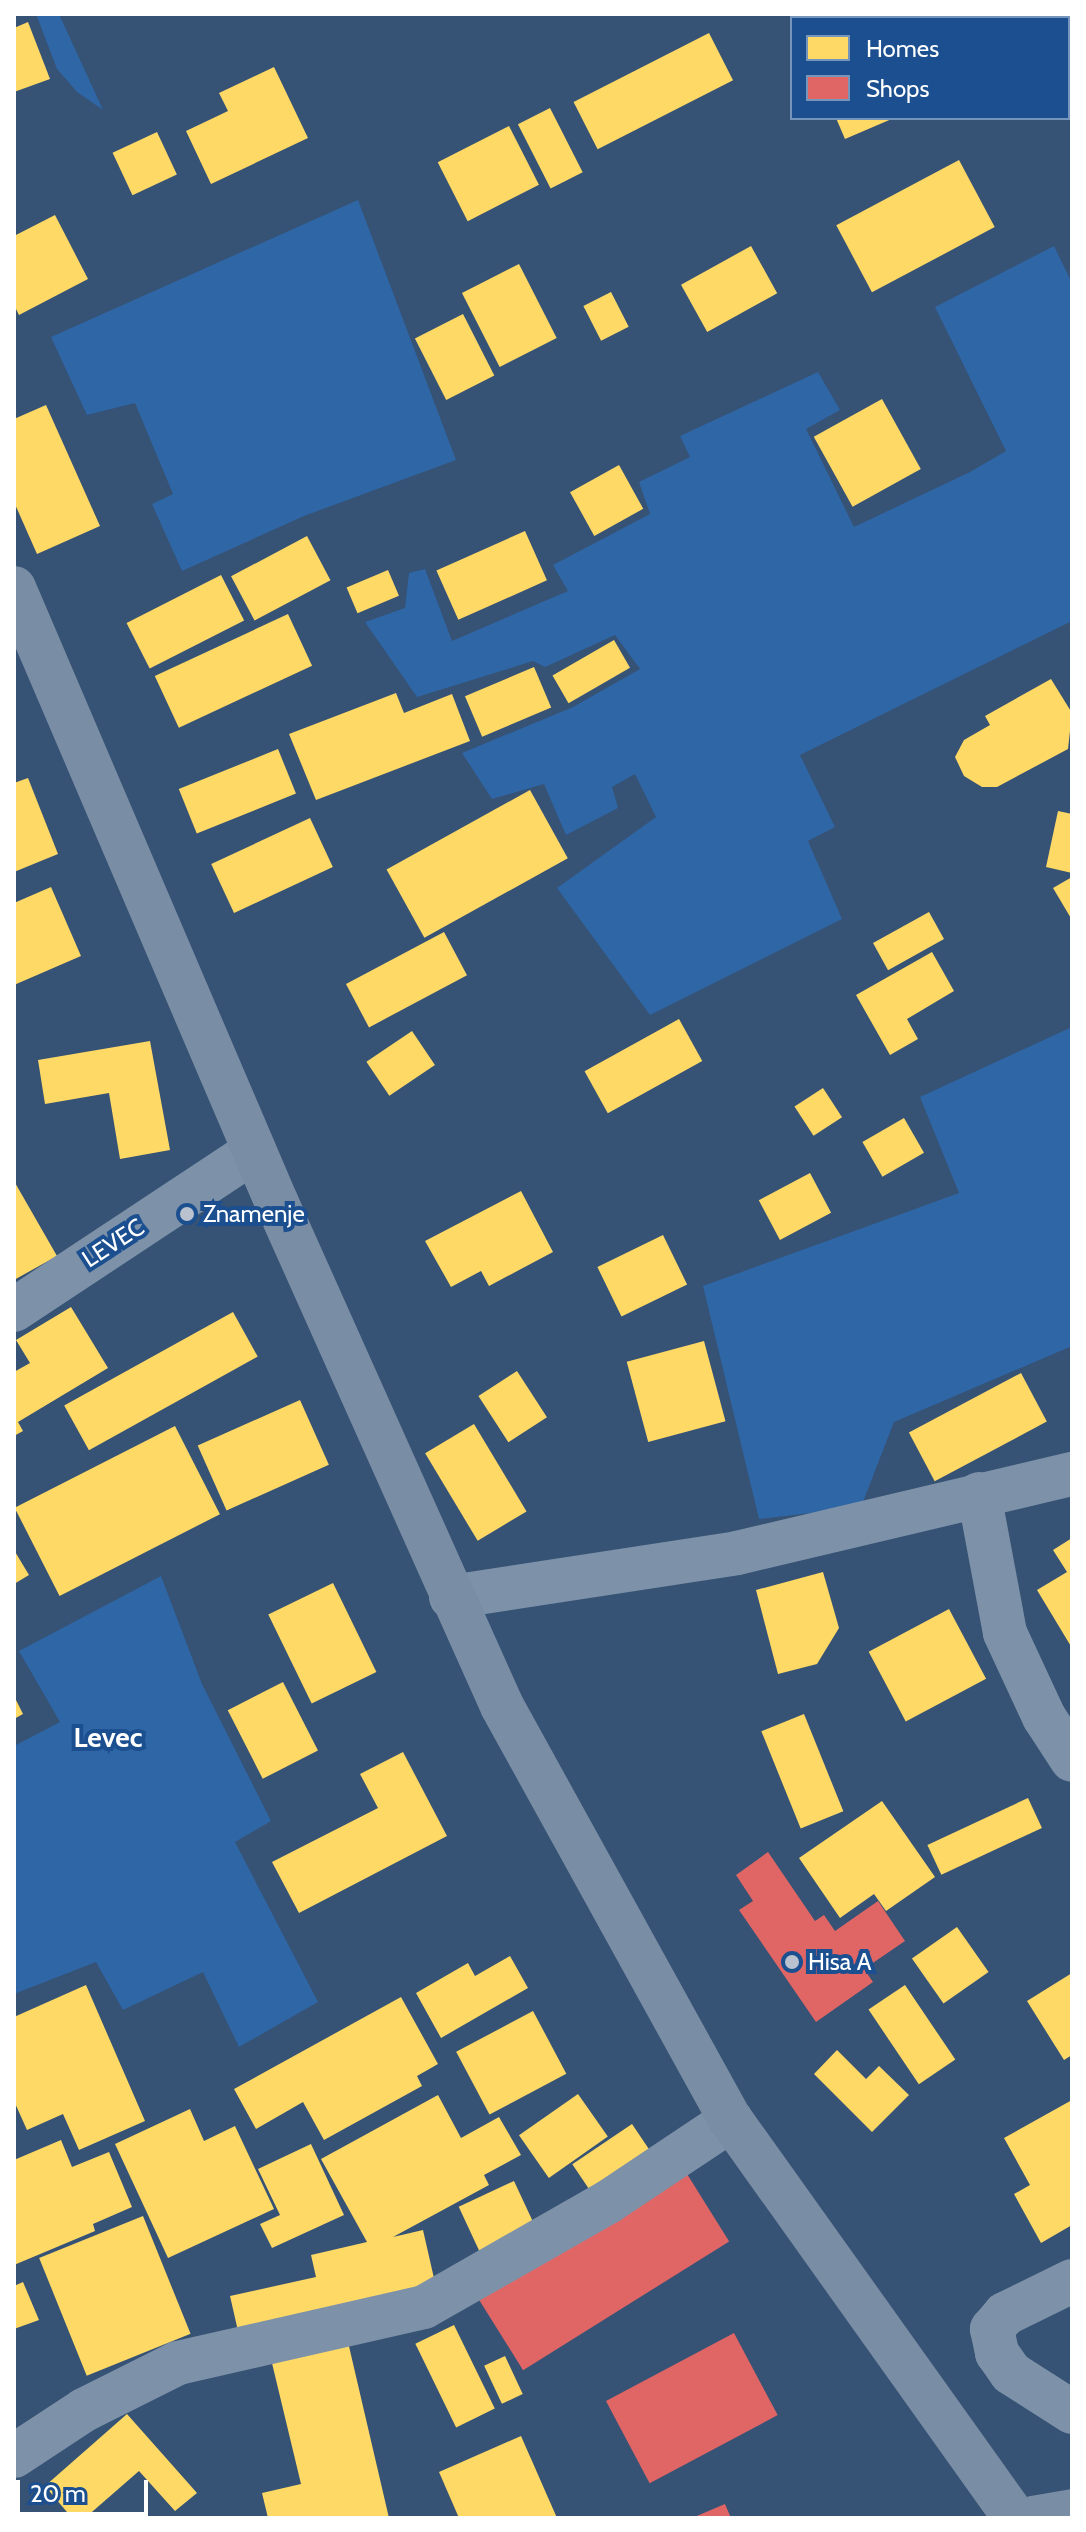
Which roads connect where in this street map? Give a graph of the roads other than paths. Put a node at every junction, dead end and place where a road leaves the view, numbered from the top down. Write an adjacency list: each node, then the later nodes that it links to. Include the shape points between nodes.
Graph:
1 (14, 588): 2 (main road)
2 (254, 1151): 3 (street, LEVEC); 6 (main road)
3 (14, 1310)
4 (1072, 1474): 5 (street)
5 (979, 1494): 6 (street, via 737,1553); 7 (street, via 1005,1633 1044,1717)
6 (451, 1597): 8 (main road, via 606,1902)
7 (1072, 1760)
8 (731, 2120): 11 (street, via 608,2202 424,2307 178,2363 84,2410); 13 (main road)
9 (1072, 2281): 10 (street, via 1005,2314 992,2329 997,2353 1011,2373)
10 (1072, 2412)
11 (14, 2456)
12 (1072, 2511): 14 (main road)
13 (1015, 2518)
14 (1033, 2518)

